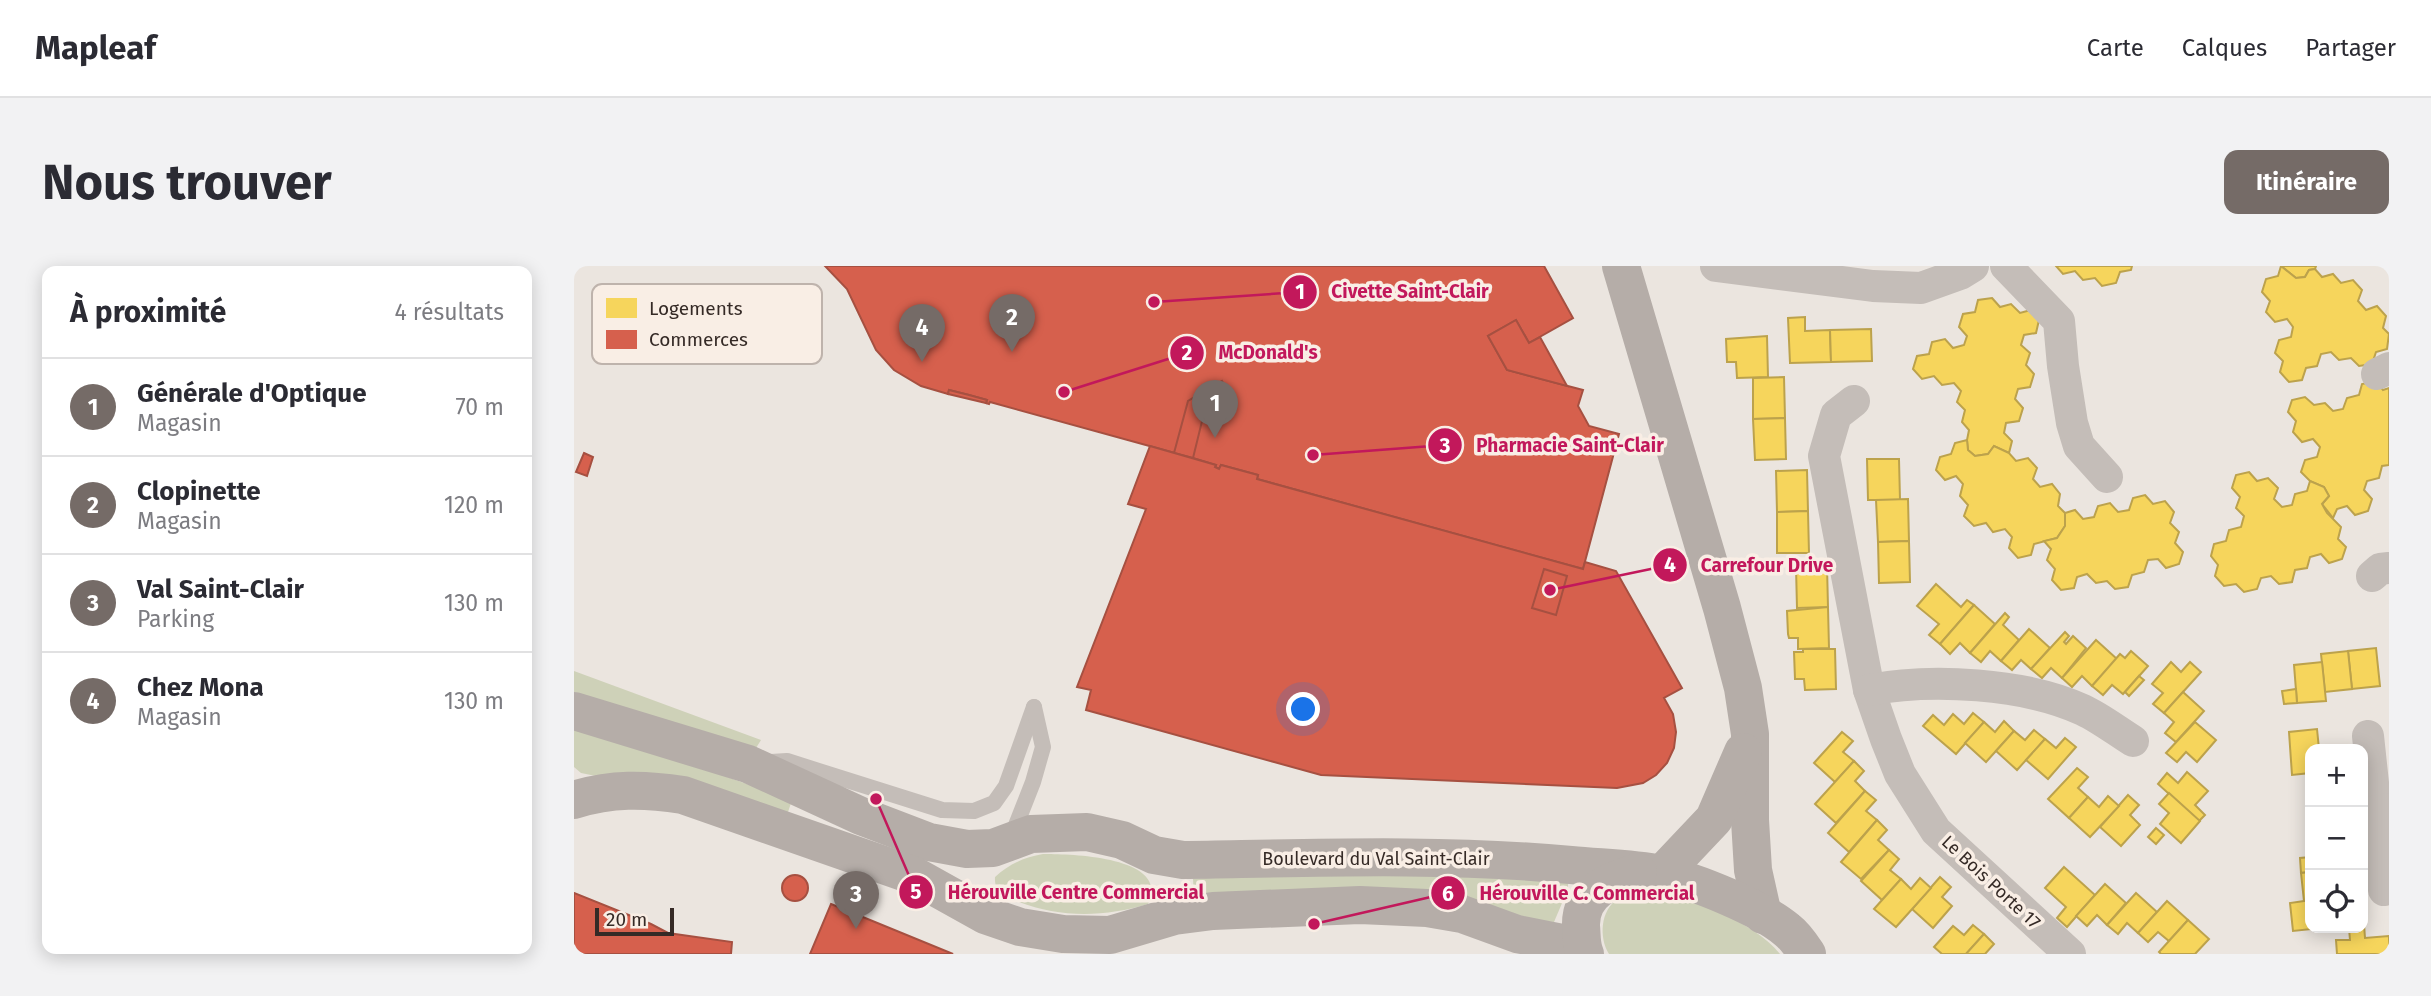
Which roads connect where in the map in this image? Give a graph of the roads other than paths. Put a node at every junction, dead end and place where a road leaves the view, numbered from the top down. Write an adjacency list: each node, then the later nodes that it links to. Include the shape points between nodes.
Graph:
1 (1716, 266): 5 (street)
2 (1973, 266): 5 (street, via 1921,288)
3 (2006, 266): 7 (street, via 2059,321 2079,446)
4 (1624, 267): 10 (street, via 1722,608)
5 (1900, 276)
6 (1854, 401): 8 (street, Le Bois Porte 17, via 1836,415 1824,456)
7 (2107, 477)
8 (1869, 690): 12 (street, via 1969,684 2037,695 2082,710); 25 (street, Le Bois Porte 17, via 1900,774 1936,831)
9 (574, 711): 13 (street)
10 (1750, 734): 18 (street, via 1714,819); 21 (street, via 1753,870)
11 (2368, 736): 15 (street)
12 (2133, 741)
13 (748, 764): 16 (street, Boulevard du Val Saint-Clair, via 929,842 967,849); 16 (lane, via 787,761 942,810 974,811 993,803 1006,786 1034,707 1043,747 1033,782)
14 (574, 800): 20 (street, via 620,790 683,795 915,876)
15 (2382, 810): 19 (street)
16 (1002, 845): 17 (street, Boulevard du Val Saint-Clair, via 1031,834 1087,832 1122,840); 20 (street, via 975,871 976,892)
17 (1154, 855): 18 (street, Boulevard du Val Saint-Clair, via 1184,860 1404,856 1530,861); 22 (street, via 1164,867 1169,892)
18 (1651, 873): 21 (street, Boulevard du Val Saint-Clair, via 1707,889); 23 (street, via 1611,881 1587,901 1581,919)
19 (2384, 890)
20 (985, 915): 22 (street, via 1063,934 1110,935)
21 (1763, 915): 24 (street, Boulevard du Val Saint-Clair, via 1786,929)
22 (1155, 921): 23 (street, via 1213,911 1322,905 1427,908)
23 (1584, 950)
24 (1807, 954)
25 (2070, 954)

